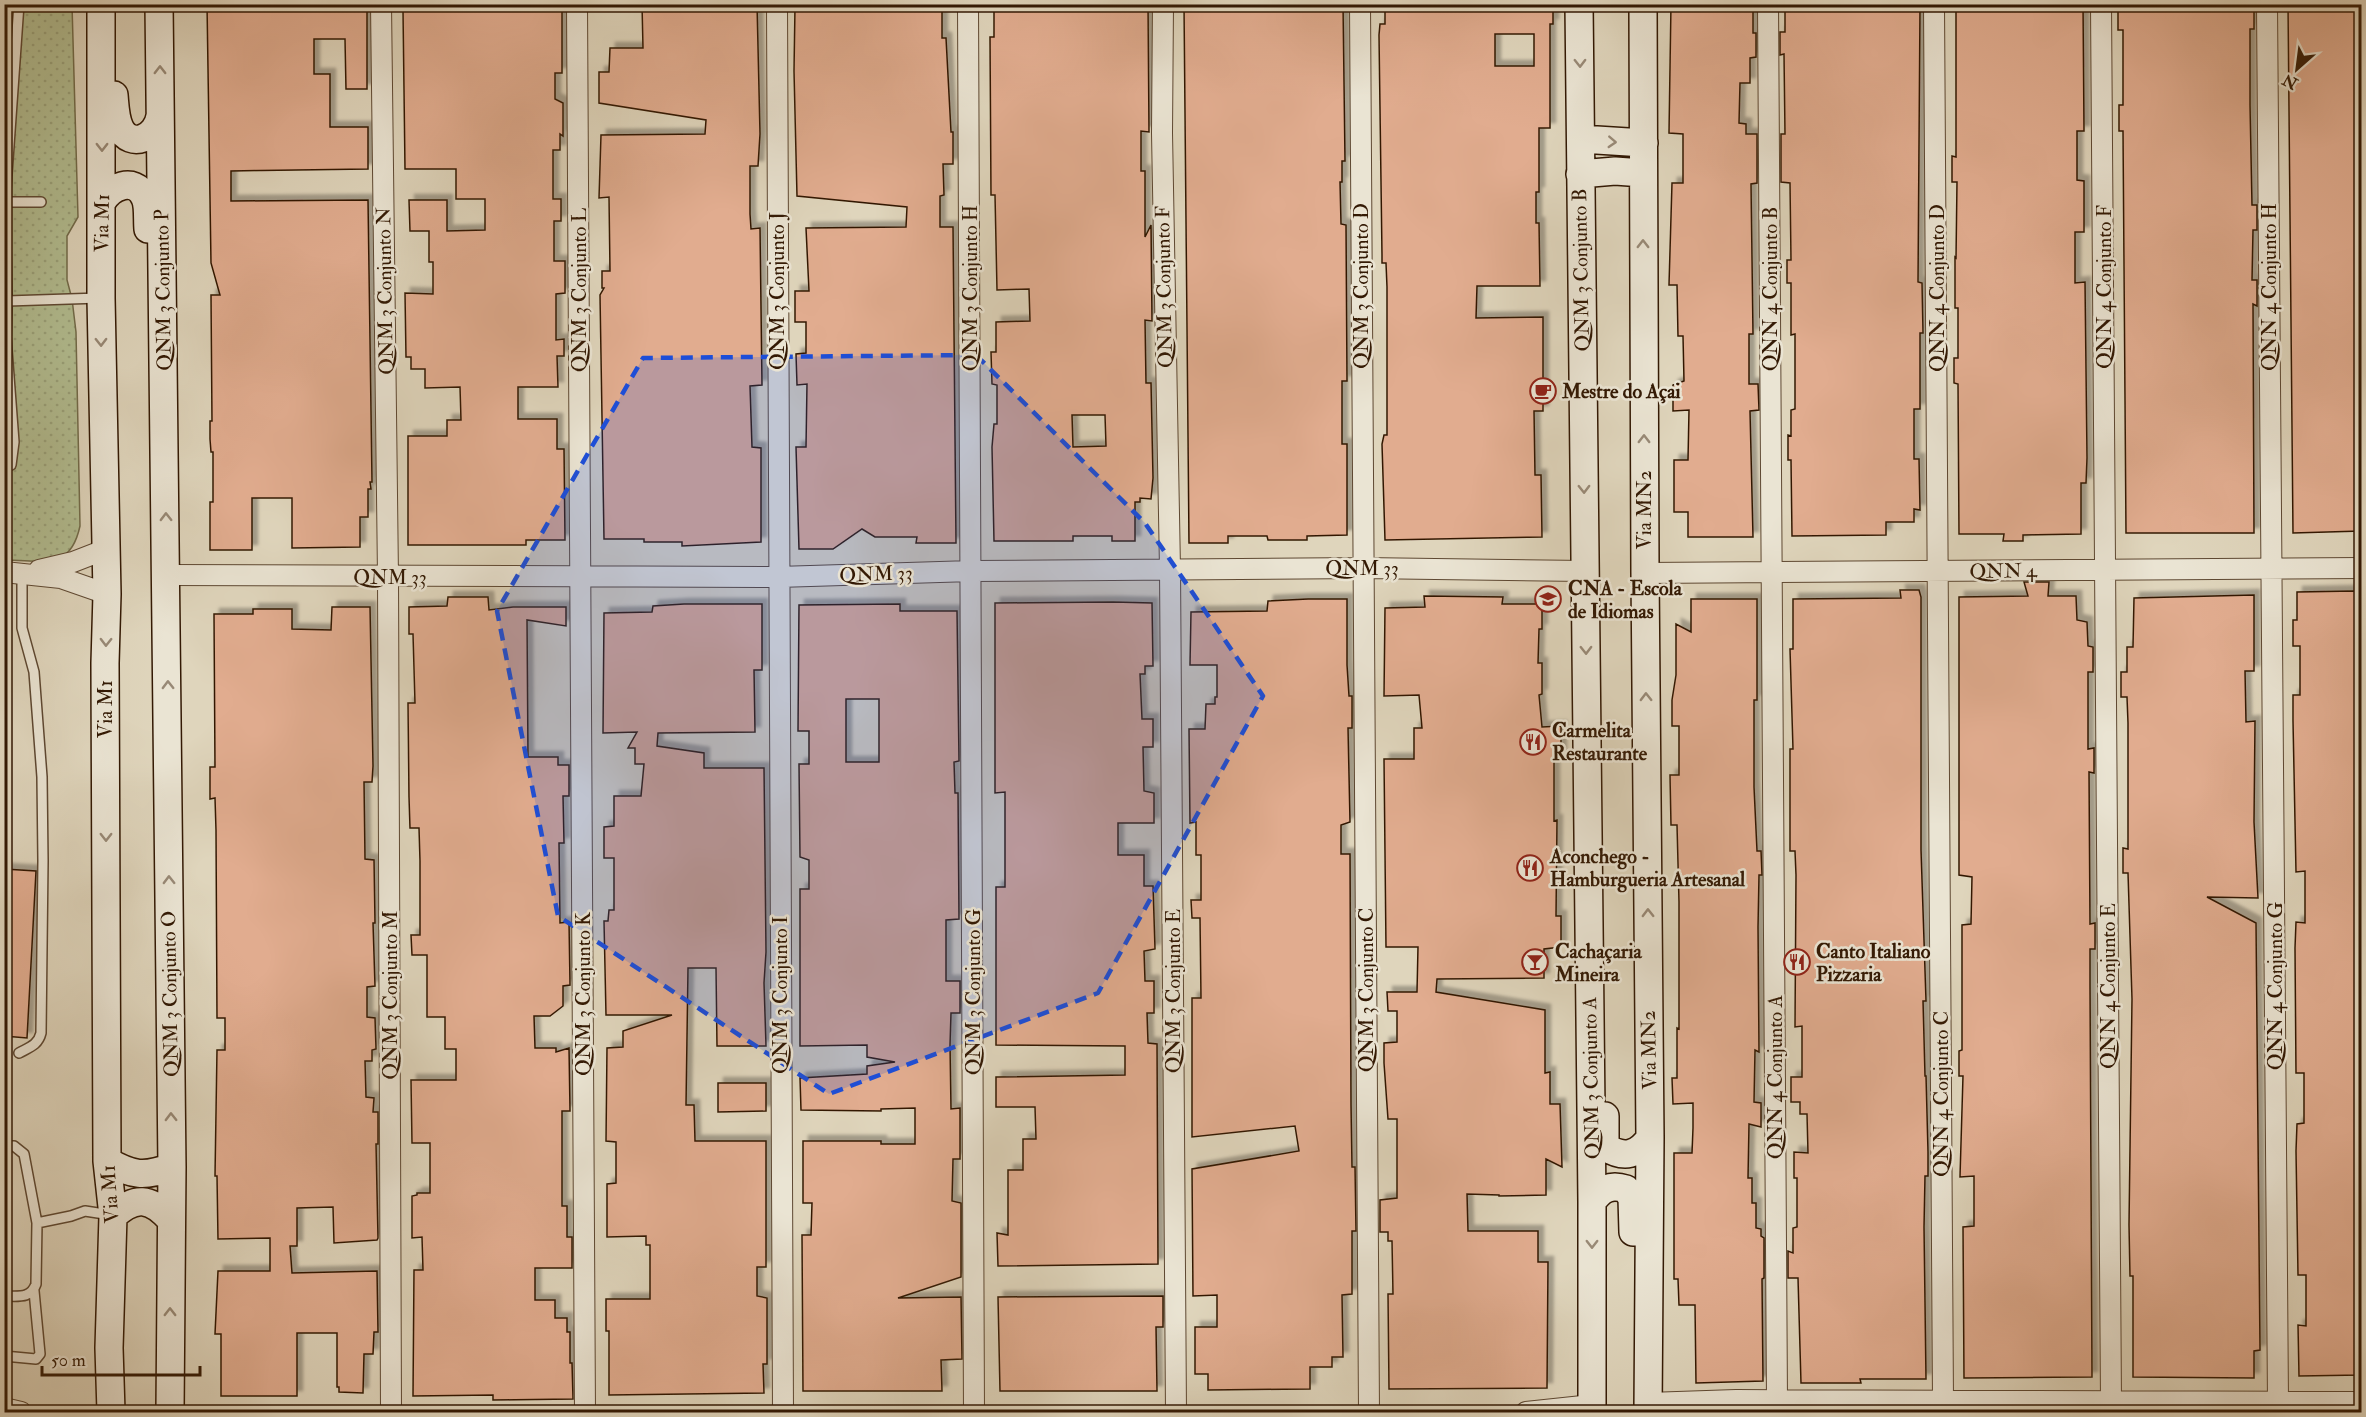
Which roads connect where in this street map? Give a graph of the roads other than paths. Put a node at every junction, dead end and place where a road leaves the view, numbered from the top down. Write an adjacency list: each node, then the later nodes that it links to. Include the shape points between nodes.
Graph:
1 (18, 4): 22 (lane)
2 (101, 4): 16 (main road, Via M1)
3 (159, 4): 17 (main road, QNM 3 Conjunto P, one-way to 3)
4 (381, 4): 44 (street, QNM 3 Conjunto N)
5 (578, 4): 43 (street, QNM 3 Conjunto L)
6 (777, 4): 45 (street, QNM 3 Conjunto J)
7 (968, 4): 36 (street, QNM 3 Conjunto H)
8 (1163, 4): 33 (street, QNM 3 Conjunto F)
9 (1360, 4): 31 (street, QNM 3 Conjunto D)
10 (1579, 4): 18 (main road, QNM 3 Conjunto B, one-way to 18)
11 (1643, 4): 19 (main road, Via MN2)
12 (1768, 4): 41 (street, QNN 4 Conjunto B)
13 (1934, 4): 39 (street, QNN 4 Conjunto D)
14 (2101, 4): 35 (street, QNN 4 Conjunto F)
15 (2267, 4): 34 (street, QNN 4 Conjunto H)
16 (101, 60): 17 (main road, via 114,89 122,131 133,138 149,136); 24 (main road, Via M1, one-way to 24)
17 (160, 116): 28 (main road, QNM 3 Conjunto P)
18 (1581, 139): 19 (main road, one-way to 19); 21 (main road, QNM 3 Conjunto B)
19 (1644, 143): 20 (main road, Via MN2)
20 (1642, 173): 21 (main road); 40 (main road, Via MN2, one-way to 20)
21 (1580, 174): 37 (main road, QNM 3 Conjunto B, one-way to 37)
22 (5, 202): 23 (lane); 25 (lane)
23 (41, 202)
24 (102, 202): 26 (main road, Via M1); 28 (main road, via 118,186 133,187 145,197 149,254)
25 (5, 234): 27 (lane)
26 (101, 298): 27 (lane); 30 (main road, Via M1, one-way to 30)
27 (6, 301): 29 (lane, via 14,442 11,465)
28 (163, 309): 42 (main road, QNM 3 Conjunto P, one-way to 28)
29 (4, 468)
30 (104, 550): 38 (street, via 61,566); 46 (main road, Via M1)
31 (1363, 568): 33 (street, QNM 33); 37 (street, QNM 33); 79 (street, QNM 3 Conjunto C)
32 (2361, 568): 34 (street, QNN 4)
33 (1170, 569): 36 (street, QNM 33); 78 (street, QNM 3 Conjunto E)
34 (2272, 569): 35 (street, QNN 4); 65 (street, QNN 4 Conjunto G)
35 (2106, 570): 39 (street, QNN 4); 64 (street, QNN 4 Conjunto E)
36 (972, 571): 45 (street, QNM 33); 77 (street, QNM 3 Conjunto G)
37 (1585, 571): 49 (main road, QNM 3 Conjunto A, one-way to 49)
38 (13, 572): 46 (street, via 61,578); 50 (lane, via 34,672 44,861 41,1033 39,1041)
39 (1939, 572): 41 (street, QNN 4); 63 (street, QNN 4 Conjunto C)
40 (1645, 573): 41 (street, QNN 4); 51 (main road, Via MN2, one-way to 40)
41 (1773, 573): 62 (street, QNN 4 Conjunto A)
42 (167, 575): 44 (street, QNM 33); 54 (main road, QNM 3 Conjunto O, one-way to 42)
43 (580, 575): 44 (street, QNM 33); 45 (street, QNM 33); 75 (street, QNM 3 Conjunto K)
44 (388, 577): 74 (street, QNM 3 Conjunto M)
45 (778, 577): 76 (street, QNM 3 Conjunto I)
46 (107, 594): 53 (main road, Via M1, one-way to 53)
47 (4, 716): 48 (lane)
48 (4, 795)
49 (1589, 921): 51 (main road, via 1603,987 1605,1147 1618,1154 1634,1154); 55 (main road, QNM 3 Conjunto A)
50 (19, 1053)
51 (1650, 1138): 70 (main road, Via MN2)
52 (4, 1146): 58 (lane, via 14,1146 24,1154)
53 (107, 1161): 54 (main road, via 127,1173 150,1175); 56 (main road, Via M1)
54 (172, 1167): 57 (main road, QNM 3 Conjunto O)
55 (1592, 1202): 69 (main road, QNM 3 Conjunto A, one-way to 69); 70 (main road, via 1604,1189 1616,1187 1626,1189 1632,1198 1635,1351)
56 (113, 1216): 57 (main road, via 126,1204 142,1201 159,1206); 58 (lane, via 85,1211); 72 (main road, Via M1)
57 (170, 1219): 73 (main road, QNM 3 Conjunto O, one-way to 57)
58 (37, 1222): 59 (lane)
59 (34, 1291): 60 (lane, via 26,1296); 61 (lane, via 40,1354 36,1359)
60 (4, 1296)
61 (4, 1356)
62 (1777, 1400): 63 (street); 70 (street)
63 (1943, 1401): 68 (street)
64 (2111, 1401): 65 (street); 68 (street)
65 (2278, 1402): 66 (street)
66 (2361, 1402)
67 (4, 1408): 71 (street)
68 (2047, 1408)
69 (1592, 1409): 80 (street)
70 (1648, 1409)
71 (21, 1413)
72 (111, 1413)
73 (170, 1413)
74 (391, 1413)
75 (585, 1413)
76 (783, 1413)
77 (974, 1413)
78 (1176, 1413)
79 (1369, 1413)
80 (1526, 1413)

